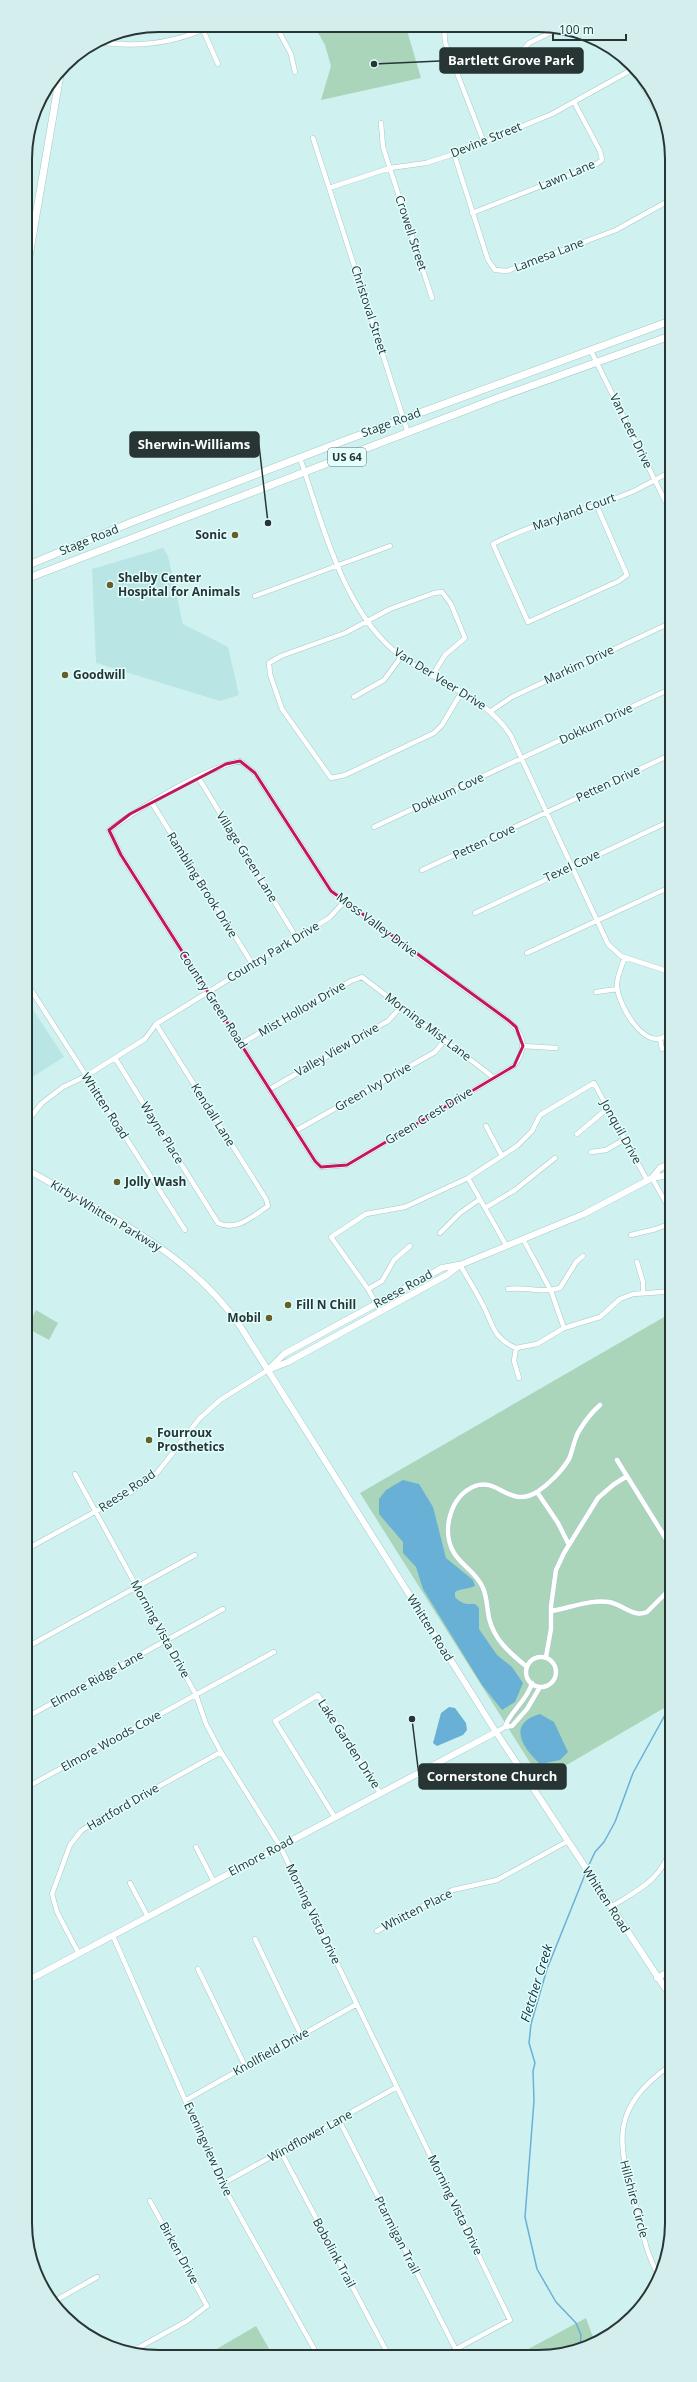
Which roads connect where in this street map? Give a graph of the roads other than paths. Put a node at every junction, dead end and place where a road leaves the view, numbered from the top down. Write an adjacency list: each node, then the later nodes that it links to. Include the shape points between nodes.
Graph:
1 (196, 32): 7 (street, via 158,43)
2 (204, 32): 9 (street)
3 (279, 32): 11 (street, via 291,54)
4 (445, 32): 16 (street, via 447,47)
5 (550, 33): 8 (street, via 529,43)
6 (107, 43): 7 (street)
7 (112, 44)
8 (522, 51)
9 (218, 64)
10 (630, 71): 13 (street, Devine Street)
11 (295, 72)
12 (59, 81): 22 (main road)
13 (574, 102): 16 (street, Devine Street, via 545,117); 21 (street, Lawn Lane, via 600,151 602,160)
14 (381, 123): 18 (street, Crowell Street, via 381,137)
15 (312, 138): 19 (street, Christoval Street)
16 (483, 140): 17 (street, Devine Street)
17 (454, 154): 18 (street, Devine Street, via 426,163); 21 (street, Lamesa Lane)
18 (390, 168): 19 (street, Devine Street); 23 (street, Crowell Street)
19 (329, 188): 28 (street, Christoval Street)
20 (665, 203): 21 (street, Lamesa Lane, via 616,230 507,271 495,270 488,260)
21 (472, 213)
22 (32, 239)
23 (432, 298)
24 (665, 323): 26 (main road, Stage Road / US 64)
25 (665, 338): 27 (main road, Stage Road / US 64)
26 (592, 351): 27 (street, Van Leer Drive); 28 (main road, Stage Road / US 64)
27 (597, 362): 29 (main road, Stage Road / US 64); 33 (street, Van Leer Drive)
28 (404, 419): 29 (street, Christoval Street); 30 (main road, Stage Road / US 64)
29 (408, 433): 31 (main road, Stage Road / US 64)
30 (300, 458): 31 (street, Van Der Veer Drive); 36 (main road, Stage Road / US 64)
31 (305, 473): 38 (main road, Stage Road / US 64); 40 (street, Van Der Veer Drive)
32 (665, 475): 33 (street, Maryland Court)
33 (655, 480): 34 (street, Van Leer Drive); 35 (street, Maryland Court, via 634,491)
34 (665, 501)
35 (596, 504): 35 (street, Maryland Court, via 493,544 528,622 612,585 627,575)
36 (96, 537): 38 (main road, via 77,549); 39 (main road, Stage Road / US 64)
37 (390, 546): 40 (street)
38 (77, 559): 41 (main road, Stage Road / US 64)
39 (32, 564)
40 (338, 566): 42 (street); 43 (street, Van Der Veer Drive, via 350,594)
41 (32, 577)
42 (255, 596)
43 (366, 621): 45 (street, Van Der Veer Drive); 46 (street, via 390,609 442,592 465,638 445,655); 48 (street, via 345,633 281,656 269,664 282,709 331,778 344,775 434,733 442,725)
44 (665, 625): 50 (street, Markim Drive, via 512,697)
45 (401, 657): 46 (street, Van Der Veer Drive); 49 (street, via 384,680)
46 (432, 676): 48 (street, Van Der Veer Drive)
47 (665, 691): 52 (street, Dokkum Drive)
48 (461, 693): 50 (street, Van Der Veer Drive)
49 (354, 697)
50 (491, 711): 52 (street, Van Der Veer Drive, via 506,728)
51 (665, 757): 55 (street, Petten Drive)
52 (521, 758): 55 (street, Van Der Veer Drive); 57 (street, Dokkum Cove)
53 (198, 778): 54 (street); 61 (street, Moss Valley Drive, via 226,764 240,761 255,773 331,891); 64 (street, Village Green Lane)
54 (152, 803): 67 (street, Rambling Brook Drive, via 171,838); 72 (street, Country Green Road, via 130,814 110,830 120,855)
55 (546, 813): 58 (street, Van Der Veer Drive); 59 (street, Petten Cove)
56 (665, 823): 58 (street, Texel Cove)
57 (374, 827)
58 (572, 867): 62 (street, Texel Cove); 63 (street, Van Der Veer Drive)
59 (422, 870)
60 (665, 889): 63 (street)
61 (344, 902): 64 (street, Country Park Drive, via 329,918); 80 (street, Moss Valley Drive, via 508,1020 516,1028)
62 (474, 913)
63 (597, 921): 65 (street); 66 (street, Van Der Veer Drive, via 610,947)
64 (296, 937): 67 (street, Country Park Drive)
65 (527, 953)
66 (625, 957): 68 (street, Van Der Veer Drive); 70 (street)
67 (253, 965): 72 (street, Country Park Drive)
68 (665, 970)
69 (362, 977): 74 (street, Morning Mist Lane); 79 (street, Mist Hollow Drive)
70 (617, 989): 73 (street); 77 (street, via 634,1025 655,1039)
71 (32, 991): 84 (street, Whitten Road)
72 (207, 992): 75 (street, Country Park Drive); 79 (street, Country Green Road)
73 (596, 992)
74 (401, 1007): 78 (street, Morning Mist Lane); 86 (street, Valley View Drive, via 388,1021)
75 (156, 1024): 83 (street, Country Park Drive, via 145,1039); 106 (street, Kendall Lane, via 266,1200 268,1206 238,1225)
76 (665, 1036): 77 (street)
77 (660, 1039): 82 (street)
78 (445, 1040): 85 (street, Morning Mist Lane); 90 (street, Green Ivy Drive, via 435,1052)
79 (242, 1043): 86 (street, Country Green Road)
80 (523, 1046): 81 (street); 85 (street, Green Crest Drive, via 522,1056 514,1066)
81 (556, 1048)
82 (662, 1049)
83 (115, 1058): 84 (street, Country Park Drive); 106 (street, Wayne Place, via 218,1223)
84 (86, 1076): 88 (street, Country Park Drive, via 63,1087 42,1103); 107 (street, Whitten Road)
85 (493, 1077): 97 (street, Green Crest Drive, via 347,1165)
86 (270, 1089): 90 (street, Country Green Road)
87 (608, 1108): 91 (street); 92 (street, Jonquil Drive); 94 (street, Jonquil Drive, via 594,1083 540,1115 532,1131)
88 (32, 1116)
89 (486, 1126): 94 (street)
90 (296, 1130): 97 (street, Country Green Road)
91 (577, 1134)
92 (625, 1139): 93 (street, via 606,1150); 101 (street, Jonquil Drive)
93 (591, 1152)
94 (502, 1156): 100 (street)
95 (555, 1158): 104 (street, via 514,1190)
96 (665, 1165): 101 (main road, Reese Road)
97 (321, 1167)
98 (32, 1172): 115 (main road, Kirby-Whitten Parkway, via 155,1243)
99 (665, 1175): 101 (main road, Reese Road)
100 (468, 1178): 102 (street); 117 (street, via 405,1207 366,1214 331,1237)
101 (650, 1179): 103 (street, Jonquil Drive); 110 (main road, Reese Road, via 584,1214)
102 (480, 1199): 104 (street); 108 (street, via 460,1213)
103 (665, 1203)
104 (485, 1208): 112 (street)
105 (665, 1225): 109 (street)
106 (225, 1226)
107 (185, 1230)
108 (440, 1233)
109 (631, 1235)
110 (523, 1239): 112 (main road, Reese Road); 120 (street)
111 (410, 1246): 117 (street, via 394,1260 382,1281)
112 (506, 1246): 116 (main road, Reese Road)
113 (583, 1256): 120 (street, via 576,1262 560,1288)
114 (637, 1262): 121 (street, via 644,1282)
115 (184, 1264): 126 (main road, Whitten Road, via 215,1293)
116 (460, 1265): 122 (main road, Reese Road, via 442,1268); 123 (main road, Reese Road, via 447,1275); 125 (street, via 484,1306 496,1334 504,1343)
117 (368, 1289): 122 (street)
118 (508, 1289): 120 (street)
119 (665, 1290): 121 (street)
120 (551, 1291): 124 (street)
121 (643, 1293): 124 (street, via 620,1299 600,1316)
122 (376, 1304): 123 (street); 126 (main road, Reese Road, via 284,1354)
123 (380, 1311): 126 (main road, Reese Road, via 288,1362)
124 (564, 1328): 125 (street, via 537,1344)
125 (516, 1348): 127 (street, via 514,1361)
126 (268, 1370): 133 (street, Reese Road, via 220,1400 198,1419 157,1473 131,1492); 152 (main road, Whitten Road)
127 (519, 1378)
128 (600, 1405): 132 (street, via 578,1432 564,1466)
129 (617, 1460): 131 (street)
130 (75, 1474): 133 (street, Morning Vista Drive)
131 (627, 1476): 134 (street); 135 (street, via 598,1498)
132 (537, 1492): 135 (street); 146 (street, via 516,1497 490,1486 475,1486 461,1496 448,1522 454,1553 474,1573 483,1588 494,1632 509,1653)
133 (96, 1512): 136 (street, Reese Road); 138 (street, Morning Vista Drive)
134 (665, 1537)
135 (569, 1545): 141 (street, via 556,1570)
136 (32, 1546)
137 (195, 1555): 138 (street)
138 (136, 1587): 142 (street, Morning Vista Drive); 143 (street)
139 (665, 1594): 141 (street, via 642,1614 633,1613 622,1605 600,1601)
140 (223, 1609): 142 (street, Elmore Ridge Lane)
141 (551, 1611): 145 (street)
142 (167, 1641): 149 (street, Morning Vista Drive); 150 (street, Elmore Ridge Lane)
143 (32, 1644)
144 (274, 1652): 149 (street, Elmore Woods Cove)
145 (546, 1657): 146 (street, via 537,1657); 148 (street, via 554,1663 556,1673 553,1682)
146 (527, 1666): 147 (street, via 527,1676)
147 (532, 1684): 148 (street); 151 (street, via 526,1698 507,1720)
148 (540, 1687): 151 (street, via 527,1709 512,1726)
149 (196, 1695): 153 (street, Morning Vista Drive, via 206,1724); 154 (street, Elmore Woods Cove)
150 (32, 1714)
151 (505, 1727): 152 (street)
152 (496, 1732): 155 (main road, Elmore Road); 157 (main road, Whitten Road)
153 (221, 1752): 158 (street, Morning Vista Drive); 168 (street, Hartford Drive, via 91,1824 81,1831 70,1845 52,1894 57,1912)
154 (32, 1784)
155 (380, 1793): 156 (main road, Elmore Road); 156 (street, Lake Garden Drive, via 318,1695 276,1721)
156 (334, 1816): 158 (main road, Elmore Road)
157 (568, 1841): 163 (main road, Whitten Road); 165 (street, Whitten Place, via 497,1880 453,1890)
158 (280, 1846): 161 (main road, Elmore Road); 174 (street, Morning Vista Drive)
159 (196, 1847): 161 (street)
160 (665, 1862): 163 (street, via 653,1881)
161 (214, 1882): 164 (main road, Elmore Road)
162 (130, 1883): 164 (street)
163 (611, 1907): 172 (main road, Whitten Road)
164 (148, 1917): 166 (main road, Elmore Road)
165 (377, 1931)
166 (114, 1936): 168 (main road, Elmore Road); 179 (street, Eveningview Drive)
167 (255, 1939): 175 (street)
168 (79, 1954): 171 (main road, Elmore Road)
169 (198, 1969): 176 (street)
170 (665, 1973): 172 (main road)
171 (32, 1978)
172 (657, 1978): 173 (main road, Whitten Road)
173 (665, 1988)
174 (357, 2004): 175 (street, Knollfield Drive); 178 (street, Morning Vista Drive)
175 (301, 2035): 176 (street, Knollfield Drive)
176 (246, 2066): 179 (street, Knollfield Drive)
177 (665, 2070): 184 (street, Hillshire Circle, via 642,2088 629,2109 622,2137 622,2157 626,2175)
178 (397, 2087): 180 (street, Windflower Lane); 190 (street, Morning Vista Drive, via 510,2320)
179 (186, 2100): 182 (street, Eveningview Drive)
180 (339, 2120): 181 (street, Windflower Lane); 190 (street, Ptarmigan Trail)
181 (281, 2152): 182 (street, Windflower Lane); 189 (street, Bobolink Trail)
182 (222, 2184): 188 (street, Eveningview Drive)
183 (150, 2201): 187 (street, Birken Drive, via 207,2306 198,2314)
184 (656, 2269)
185 (97, 2277): 186 (street)
186 (58, 2299)
187 (137, 2348)
188 (314, 2350)
189 (386, 2350)
190 (456, 2350)

